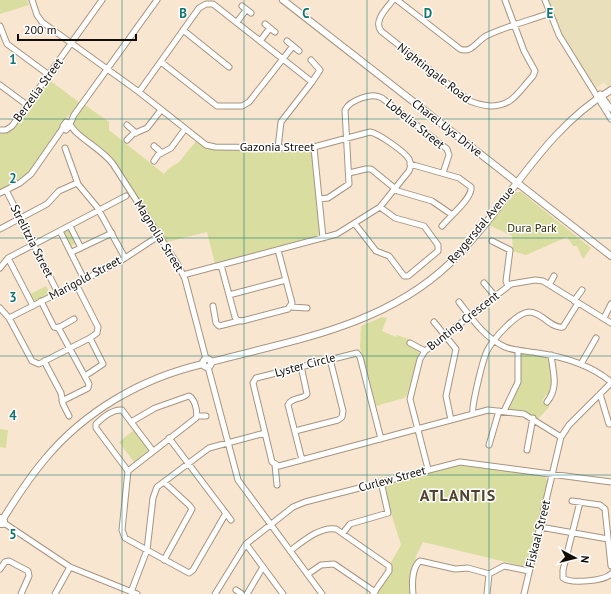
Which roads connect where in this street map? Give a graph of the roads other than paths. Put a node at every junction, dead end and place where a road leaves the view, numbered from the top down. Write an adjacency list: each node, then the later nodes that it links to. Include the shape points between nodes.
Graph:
1 (32, 0): 23 (street, Gazonia Street, via 40,20)
2 (102, 0): 23 (street, Berzelia Street)
3 (157, 0): 30 (street)
4 (283, 0): 58 (main road, Charel Uys Drive)
5 (393, 0): 17 (street, Nightingale Road, via 378,21 379,30 468,100 481,105 506,104 534,75 534,68)
6 (397, 0): 17 (street, via 463,50 471,49 487,36)
7 (505, 0): 17 (street)
8 (545, 0): 12 (street)
9 (205, 2): 14 (street, via 215,6); 19 (street)
10 (242, 6): 11 (street)
11 (246, 10): 13 (street); 14 (street)
12 (550, 13): 17 (street); 37 (street, via 559,35)
13 (251, 14)
14 (236, 22): 21 (street)
15 (265, 24): 18 (street)
16 (0, 26): 31 (street, via 8,45)
17 (514, 26)
18 (270, 28): 20 (street); 21 (street)
19 (183, 30): 28 (street); 29 (street)
20 (275, 32)
21 (260, 41): 26 (street)
22 (287, 41): 24 (street)
23 (72, 43): 30 (street, Gazonia Street); 31 (street, Berzelia Street)
24 (293, 46): 25 (street); 26 (street)
25 (299, 51)
26 (283, 59): 28 (street, via 247,104 224,107 216,104); 32 (street)
27 (311, 60): 32 (street, via 320,70)
28 (161, 62): 35 (street)
29 (229, 67)
30 (107, 70): 35 (street, Gazonia Street); 43 (street)
31 (49, 74): 38 (street, Berzelia Street)
32 (312, 82): 51 (street, via 281,122)
33 (0, 85): 38 (street)
34 (611, 90): 37 (main road, Reygersdal Avenue)
35 (139, 92): 40 (street, Gazonia Street)
36 (611, 94): 37 (main road, Reygersdal Avenue)
37 (600, 100): 39 (street); 41 (street); 58 (main road, Reygersdal Avenue, via 554,136)
38 (27, 105): 45 (street, Berzelia Street, via 11,127)
39 (611, 109)
40 (161, 110): 44 (street, Gazonia Street); 46 (street, via 147,128)
41 (611, 119)
42 (127, 125): 46 (street)
43 (67, 127): 61 (street, via 31,174); 75 (street, Magnolia Street, via 114,164)
44 (185, 129): 51 (street, Gazonia Street, via 201,142 212,146); 53 (street, via 171,148)
45 (0, 130)
46 (136, 133): 48 (street)
47 (346, 138): 52 (street, Gazonia Street); 55 (street, Gazonia Street, via 367,132 375,133 407,157); 56 (street); 57 (street, Lobelia Street, via 346,107 353,102 378,96 447,149 449,155)
48 (127, 140)
49 (154, 146): 53 (street)
50 (65, 148): 59 (street)
51 (278, 148): 52 (street, Gazonia Street)
52 (314, 148): 64 (street)
53 (162, 153): 54 (street)
54 (154, 161)
55 (410, 164): 57 (street); 60 (street, via 409,171)
56 (350, 173): 60 (street, via 371,169); 64 (street, via 350,182 346,187 328,198)
57 (443, 173): 67 (street, via 462,180 472,189 456,212)
58 (516, 183): 82 (main road, Charel Uys Drive); 127 (main road, Reygersdal Avenue, via 450,264 397,302 336,329)
59 (78, 184): 66 (street); 68 (street, via 59,191 47,204)
60 (396, 188): 65 (street); 67 (street, via 433,202)
61 (6, 190): 62 (street); 68 (street, Strelitzia Street)
62 (0, 193)
63 (126, 196): 66 (street)
64 (319, 200): 76 (street)
65 (380, 207): 69 (street); 69 (street, via 394,218 424,226 438,245 438,251 408,276 404,276 389,256 376,251)
66 (100, 210): 70 (street); 74 (street)
67 (451, 214): 71 (street)
68 (20, 218): 72 (street); 78 (street, Strelitzia Street)
69 (355, 224): 76 (street, via 340,233)
70 (70, 226): 73 (street); 79 (street)
71 (442, 226)
72 (0, 229)
73 (60, 230): 78 (street); 81 (street)
74 (112, 233): 79 (street); 84 (street)
75 (160, 235): 84 (street, Marigold Street); 87 (street, Magnolia Street)
76 (323, 238): 80 (street)
77 (492, 241): 94 (street, via 510,251 506,281)
78 (34, 244): 83 (street); 96 (street, Strelitzia Street)
79 (81, 248): 81 (street)
80 (278, 250): 85 (street); 90 (street)
81 (72, 252): 89 (street)
82 (611, 256)
83 (8, 258): 86 (street); 103 (street)
84 (125, 258): 89 (street, Marigold Street)
85 (221, 265): 87 (street); 97 (street)
86 (0, 268)
87 (183, 275): 127 (street, Magnolia Street)
88 (554, 276): 93 (street)
89 (84, 279): 92 (street, Marigold Street)
90 (286, 280): 97 (street); 105 (street)
91 (484, 283): 98 (street)
92 (76, 284): 96 (street, Marigold Street); 117 (street, via 98,327 97,333)
93 (549, 285): 94 (street, Bunting Crescent, via 535,280); 101 (street, Bunting Crescent)
94 (508, 286): 98 (street, Bunting Crescent)
95 (582, 290): 101 (street)
96 (58, 293): 99 (street, Marigold Street)
97 (229, 295): 112 (street, via 235,318)
98 (495, 296): 108 (street, Bunting Crescent)
99 (41, 301): 103 (street, Marigold Street); 115 (street, via 53,327)
100 (459, 302): 108 (street)
101 (576, 302): 110 (street, Bunting Crescent); 119 (street, via 562,327 557,327 535,313 527,313 520,315)
102 (611, 304): 110 (street)
103 (33, 306): 109 (street, Marigold Street)
104 (214, 306): 112 (street, via 216,323 219,326)
105 (291, 307): 107 (street); 112 (street)
106 (0, 308): 109 (street)
107 (306, 308)
108 (470, 316): 116 (street, Bunting Crescent); 119 (street, via 480,330)
109 (9, 318): 126 (street, via 33,362 39,364)
110 (604, 318): 114 (street, Bunting Crescent)
111 (74, 319): 115 (street)
112 (239, 321)
113 (434, 322): 116 (street)
114 (611, 323)
115 (58, 327): 121 (street)
116 (446, 335): 123 (street, Bunting Crescent); 141 (street, via 456,351 446,396)
117 (90, 338): 121 (street); 130 (street, via 103,364)
118 (596, 338): 128 (street)
119 (494, 340): 122 (street); 136 (street, via 486,353)
120 (410, 344): 123 (street)
121 (70, 348): 126 (street); 130 (street)
122 (518, 350): 124 (street); 135 (street, via 518,382)
123 (424, 352): 144 (street, Bunting Crescent, via 410,394)
124 (551, 355): 128 (street); 134 (street, via 555,388)
125 (330, 359): 129 (street, Lyster Circle); 145 (street, via 343,415 338,420); 149 (street, Lyster Circle, via 354,352 359,354)
126 (44, 361): 133 (street, via 61,393)
127 (207, 363): 150 (street, Magnolia Street); 168 (main road, Reygersdal Avenue, via 171,373 140,386 112,401 86,420 46,458)
128 (581, 364): 131 (street, via 601,374)
129 (301, 366): 145 (street, via 308,392 305,397 288,404); 146 (street, Lyster Circle, via 256,378 252,382)
130 (85, 376): 133 (street, via 88,388)
131 (611, 383): 132 (street)
132 (600, 394): 143 (street); 147 (street)
133 (62, 401): 137 (street)
134 (547, 402)
135 (502, 411): 136 (street, via 488,410); 140 (street); 151 (street)
136 (472, 414): 141 (street)
137 (69, 416)
138 (197, 416): 139 (street); 142 (street, via 193,399 189,396 155,408); 148 (street)
139 (206, 416)
140 (533, 418): 147 (street); 152 (street)
141 (451, 420): 144 (street)
142 (131, 422): 153 (street); 158 (street, via 119,409 104,417 95,426)
143 (609, 424)
144 (417, 429): 149 (street); 157 (street, Bunting Crescent)
145 (295, 431): 154 (street)
146 (265, 433): 150 (street); 156 (street, Lyster Circle)
147 (561, 437): 159 (street)
148 (169, 438): 153 (street); 155 (street)
149 (381, 439): 154 (street)
150 (228, 443): 155 (street, via 209,448); 169 (street, Magnolia Street, via 238,480)
151 (489, 445)
152 (527, 450)
153 (153, 451): 158 (street)
154 (302, 460): 156 (street)
155 (188, 463): 160 (street); 166 (street)
156 (275, 465): 163 (street, Lyster Circle)
157 (428, 469): 159 (street, Curlew Street, via 464,462); 161 (street, Curlew Street)
158 (128, 471): 175 (street, via 123,533 127,539)
159 (553, 474): 162 (street, Curlew Street); 170 (street, Fiskaal Street)
160 (164, 482): 175 (street, via 157,487 154,494); 177 (street, via 192,509)
161 (381, 482): 169 (street, Curlew Street, via 302,503); 171 (street, via 388,513 350,524)
162 (611, 482)
163 (277, 485)
164 (572, 501): 165 (street)
165 (580, 502): 172 (street); 173 (street, via 604,508)
166 (226, 513): 167 (street); 177 (street, via 192,572 186,572)
167 (231, 520)
168 (2, 521): 179 (street)
169 (270, 525): 174 (street, Curlew Street); 176 (street, Magnolia Street)
170 (540, 527): 172 (street); 182 (street, Fiskaal Street)
171 (343, 534): 176 (street, via 332,528 311,535); 188 (street, via 389,566 389,571)
172 (572, 534): 173 (street); 185 (street, via 563,570 564,578 574,582)
173 (608, 539): 178 (street)
174 (246, 544): 180 (street); 192 (street, Curlew Street)
175 (147, 550): 177 (street); 187 (street)
176 (290, 551): 183 (street, Magnolia Street)
177 (164, 560)
178 (611, 566)
179 (70, 567): 187 (street); 190 (street)
180 (263, 567): 194 (street); 195 (street)
181 (0, 569): 189 (street, via 9,561 28,571 29,576)
182 (529, 571): 184 (street, via 504,566); 199 (street, Fiskaal Street)
183 (308, 574): 188 (street, via 321,565 334,564); 196 (street, Magnolia Street)
184 (489, 574): 197 (street, via 420,561 413,578); 198 (street)
185 (611, 574)
186 (236, 590): 193 (street)
187 (131, 592): 191 (street)
188 (374, 593)
189 (21, 594)
190 (55, 594)
191 (137, 594)
192 (215, 594)
193 (242, 594)
194 (247, 594)
195 (283, 594)
196 (322, 594)
197 (413, 594)
198 (487, 594)
199 (524, 594)

